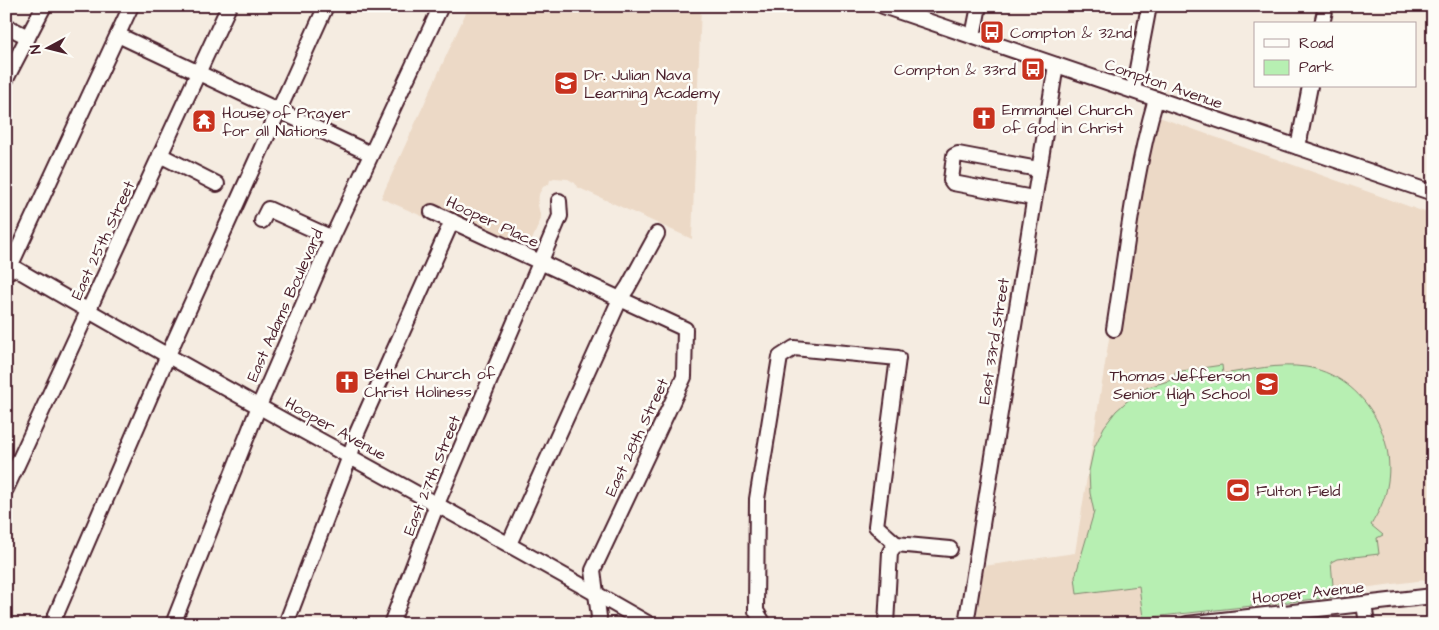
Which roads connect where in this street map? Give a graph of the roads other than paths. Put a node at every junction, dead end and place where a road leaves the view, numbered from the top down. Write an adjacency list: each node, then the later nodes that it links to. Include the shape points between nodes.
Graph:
1 (43, 6): 15 (street)
2 (132, 6): 13 (street)
3 (230, 6): 17 (street, East 25th Street)
4 (326, 6): 22 (street)
5 (441, 6): 25 (street, East Adams Boulevard)
6 (883, 6): 10 (street, Compton Avenue)
7 (979, 6): 14 (street)
8 (1149, 6): 20 (street)
9 (1326, 6): 11 (street)
10 (899, 9): 14 (street, Compton Avenue)
11 (1322, 22)
12 (6, 26): 15 (street)
13 (118, 35): 17 (street); 37 (street)
14 (973, 36): 16 (street, Compton Avenue)
15 (28, 37): 18 (street)
16 (1056, 65): 20 (street, Compton Avenue); 26 (street, East 33rd Street)
17 (198, 73): 22 (street); 24 (street, East 25th Street)
18 (6, 79)
19 (1310, 88): 23 (street)
20 (1132, 90): 21 (street, Compton Avenue)
21 (1156, 99): 23 (street, Compton Avenue); 40 (street, via 1137,187)
22 (279, 110): 25 (street); 41 (street)
23 (1298, 146): 28 (street, Compton Avenue)
24 (160, 154): 27 (street); 39 (street, East 25th Street)
25 (371, 154): 35 (street, East Adams Boulevard)
26 (1038, 168): 29 (street, East 33rd Street); 29 (street, via 958,154 952,163 953,183)
27 (217, 184)
28 (1433, 193)
29 (1033, 198): 61 (street, East 33rd Street)
30 (559, 201): 36 (street, East 27th Street, via 560,216)
31 (432, 212): 33 (street, Hooper Place)
32 (262, 221): 35 (street, via 268,209)
33 (452, 221): 36 (street, Hooper Place); 43 (street, via 357,433)
34 (657, 234): 38 (street)
35 (332, 238): 42 (street, East Adams Boulevard)
36 (540, 262): 38 (street, East 28th Street); 45 (street, East 27th Street)
37 (8, 268): 39 (street, Hooper Avenue)
38 (620, 299): 46 (street); 49 (street, East 28th Street, via 685,329 684,377 593,570)
39 (89, 310): 41 (street, Hooper Avenue); 44 (street, East 25th Street)
40 (1114, 329)
41 (168, 355): 42 (street, Hooper Avenue); 53 (street)
42 (259, 406): 43 (street, Hooper Avenue); 54 (street, East Adams Boulevard)
43 (350, 456): 45 (street, Hooper Avenue); 55 (street)
44 (7, 485)
45 (438, 504): 46 (street, Hooper Avenue); 56 (street, East 27th Street)
46 (509, 544): 49 (street, Hooper Avenue)
47 (896, 544): 48 (street); 59 (street, via 876,526 898,358 794,348 780,357 757,499 756,611); 60 (street, via 890,552)
48 (950, 549)
49 (596, 593): 57 (street, East 28th Street, via 599,617); 58 (street, Hooper Avenue)
50 (1433, 596): 51 (street, Hooper Avenue)
51 (1364, 604): 52 (street, Hooper Avenue); 63 (street)
52 (1203, 623): 62 (street, Hooper Avenue)
53 (52, 624)
54 (173, 624)
55 (286, 624)
56 (391, 624)
57 (596, 624)
58 (649, 624)
59 (764, 624)
60 (886, 624)
61 (966, 624)
62 (1187, 624)
63 (1367, 624)

